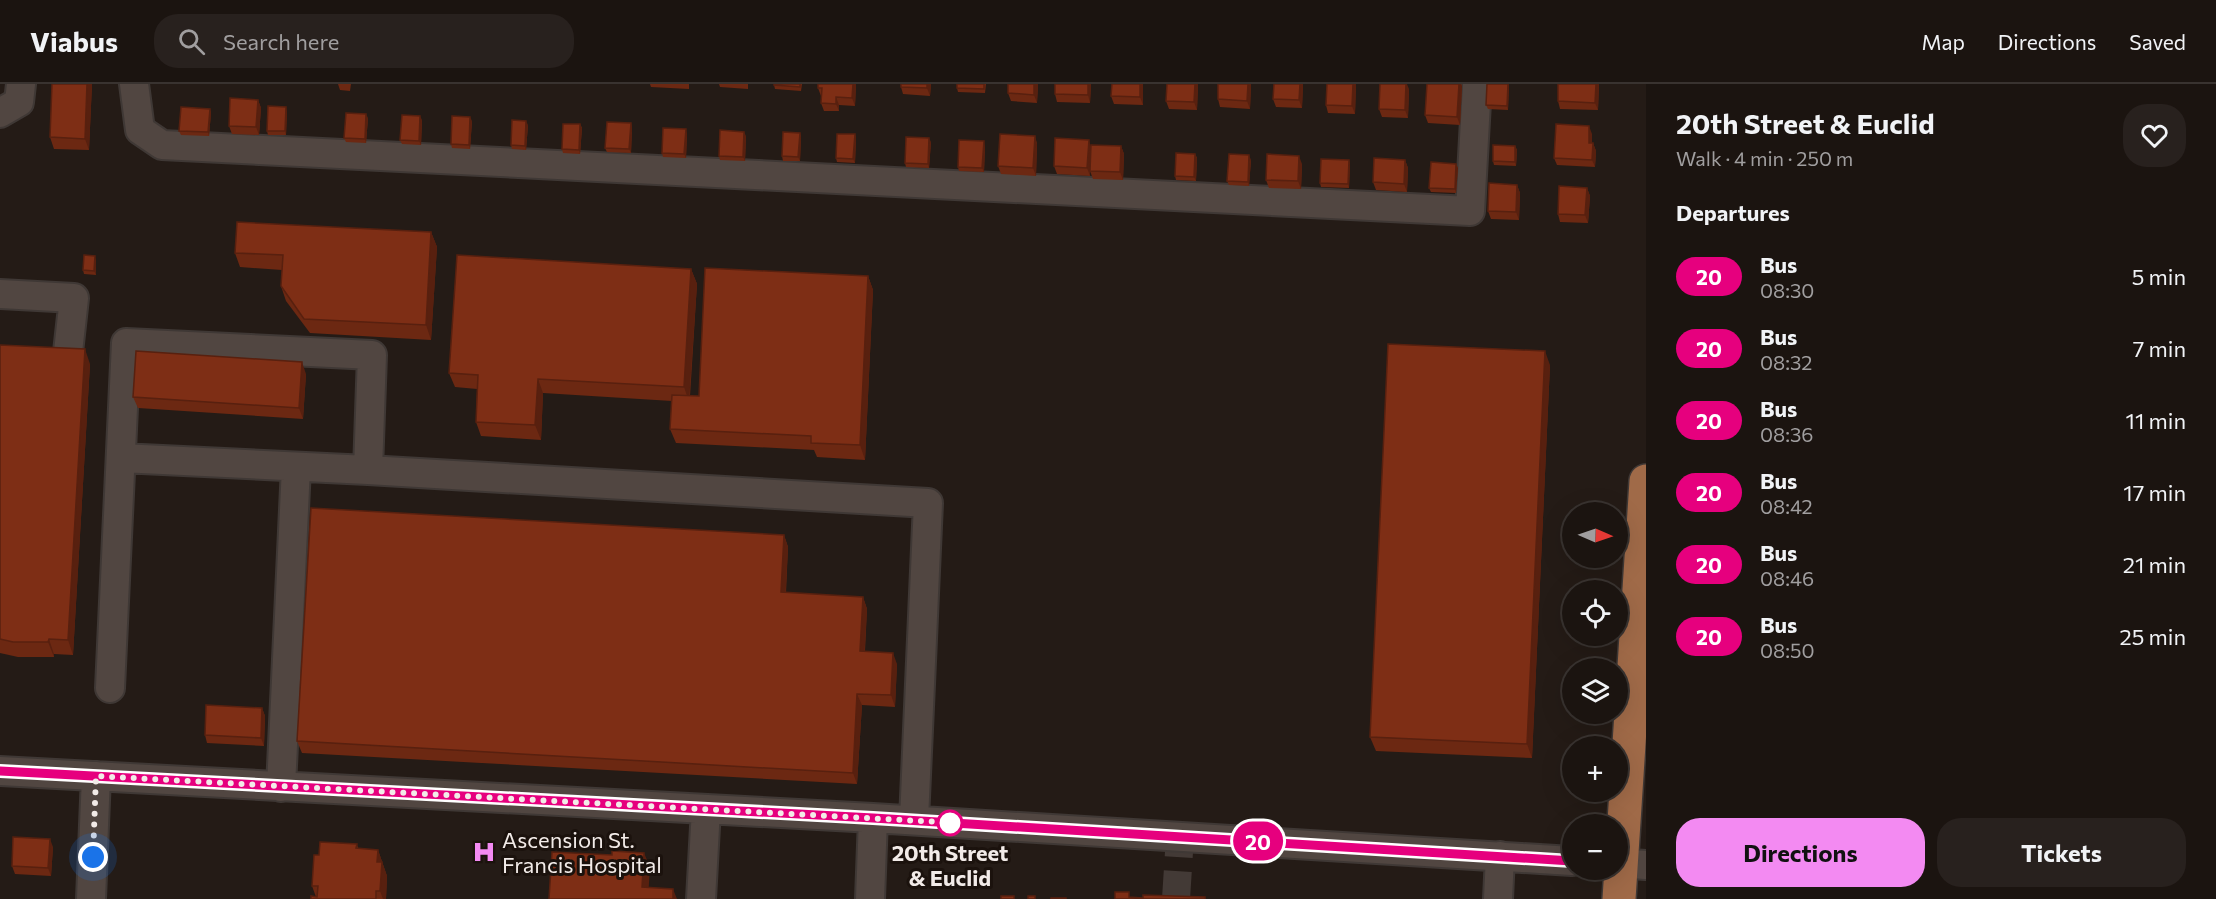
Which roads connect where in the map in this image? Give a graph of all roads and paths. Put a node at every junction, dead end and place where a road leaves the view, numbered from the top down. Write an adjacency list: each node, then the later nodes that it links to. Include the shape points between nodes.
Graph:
1 (21, 84): 4 (street, via 19,102)
2 (134, 84): 3 (street, via 140,130 162,145 1470,211)
3 (1477, 84)
4 (0, 113)
5 (0, 294): 6 (street, via 74,298)
6 (68, 352)
7 (121, 458): 8 (street); 9 (street, via 126,343 293,350 372,355); 12 (street)
8 (296, 467): 9 (street); 15 (street)
9 (368, 470): 18 (street, via 928,503)
10 (1646, 481): 11 (main road)
11 (1641, 615): 21 (main road)
12 (110, 688)
13 (0, 771): 14 (street)
14 (96, 776): 15 (street); 23 (street)
15 (281, 787): 16 (street)
16 (706, 809): 17 (street); 24 (street)
17 (873, 818): 18 (street); 25 (street)
18 (914, 820): 19 (street)
19 (1500, 856): 20 (street); 26 (street)
20 (1562, 860)
21 (1628, 864)
22 (1624, 880): 27 (main road)
23 (92, 899)
24 (701, 899)
25 (870, 899)
26 (1498, 899)
27 (1619, 899)

